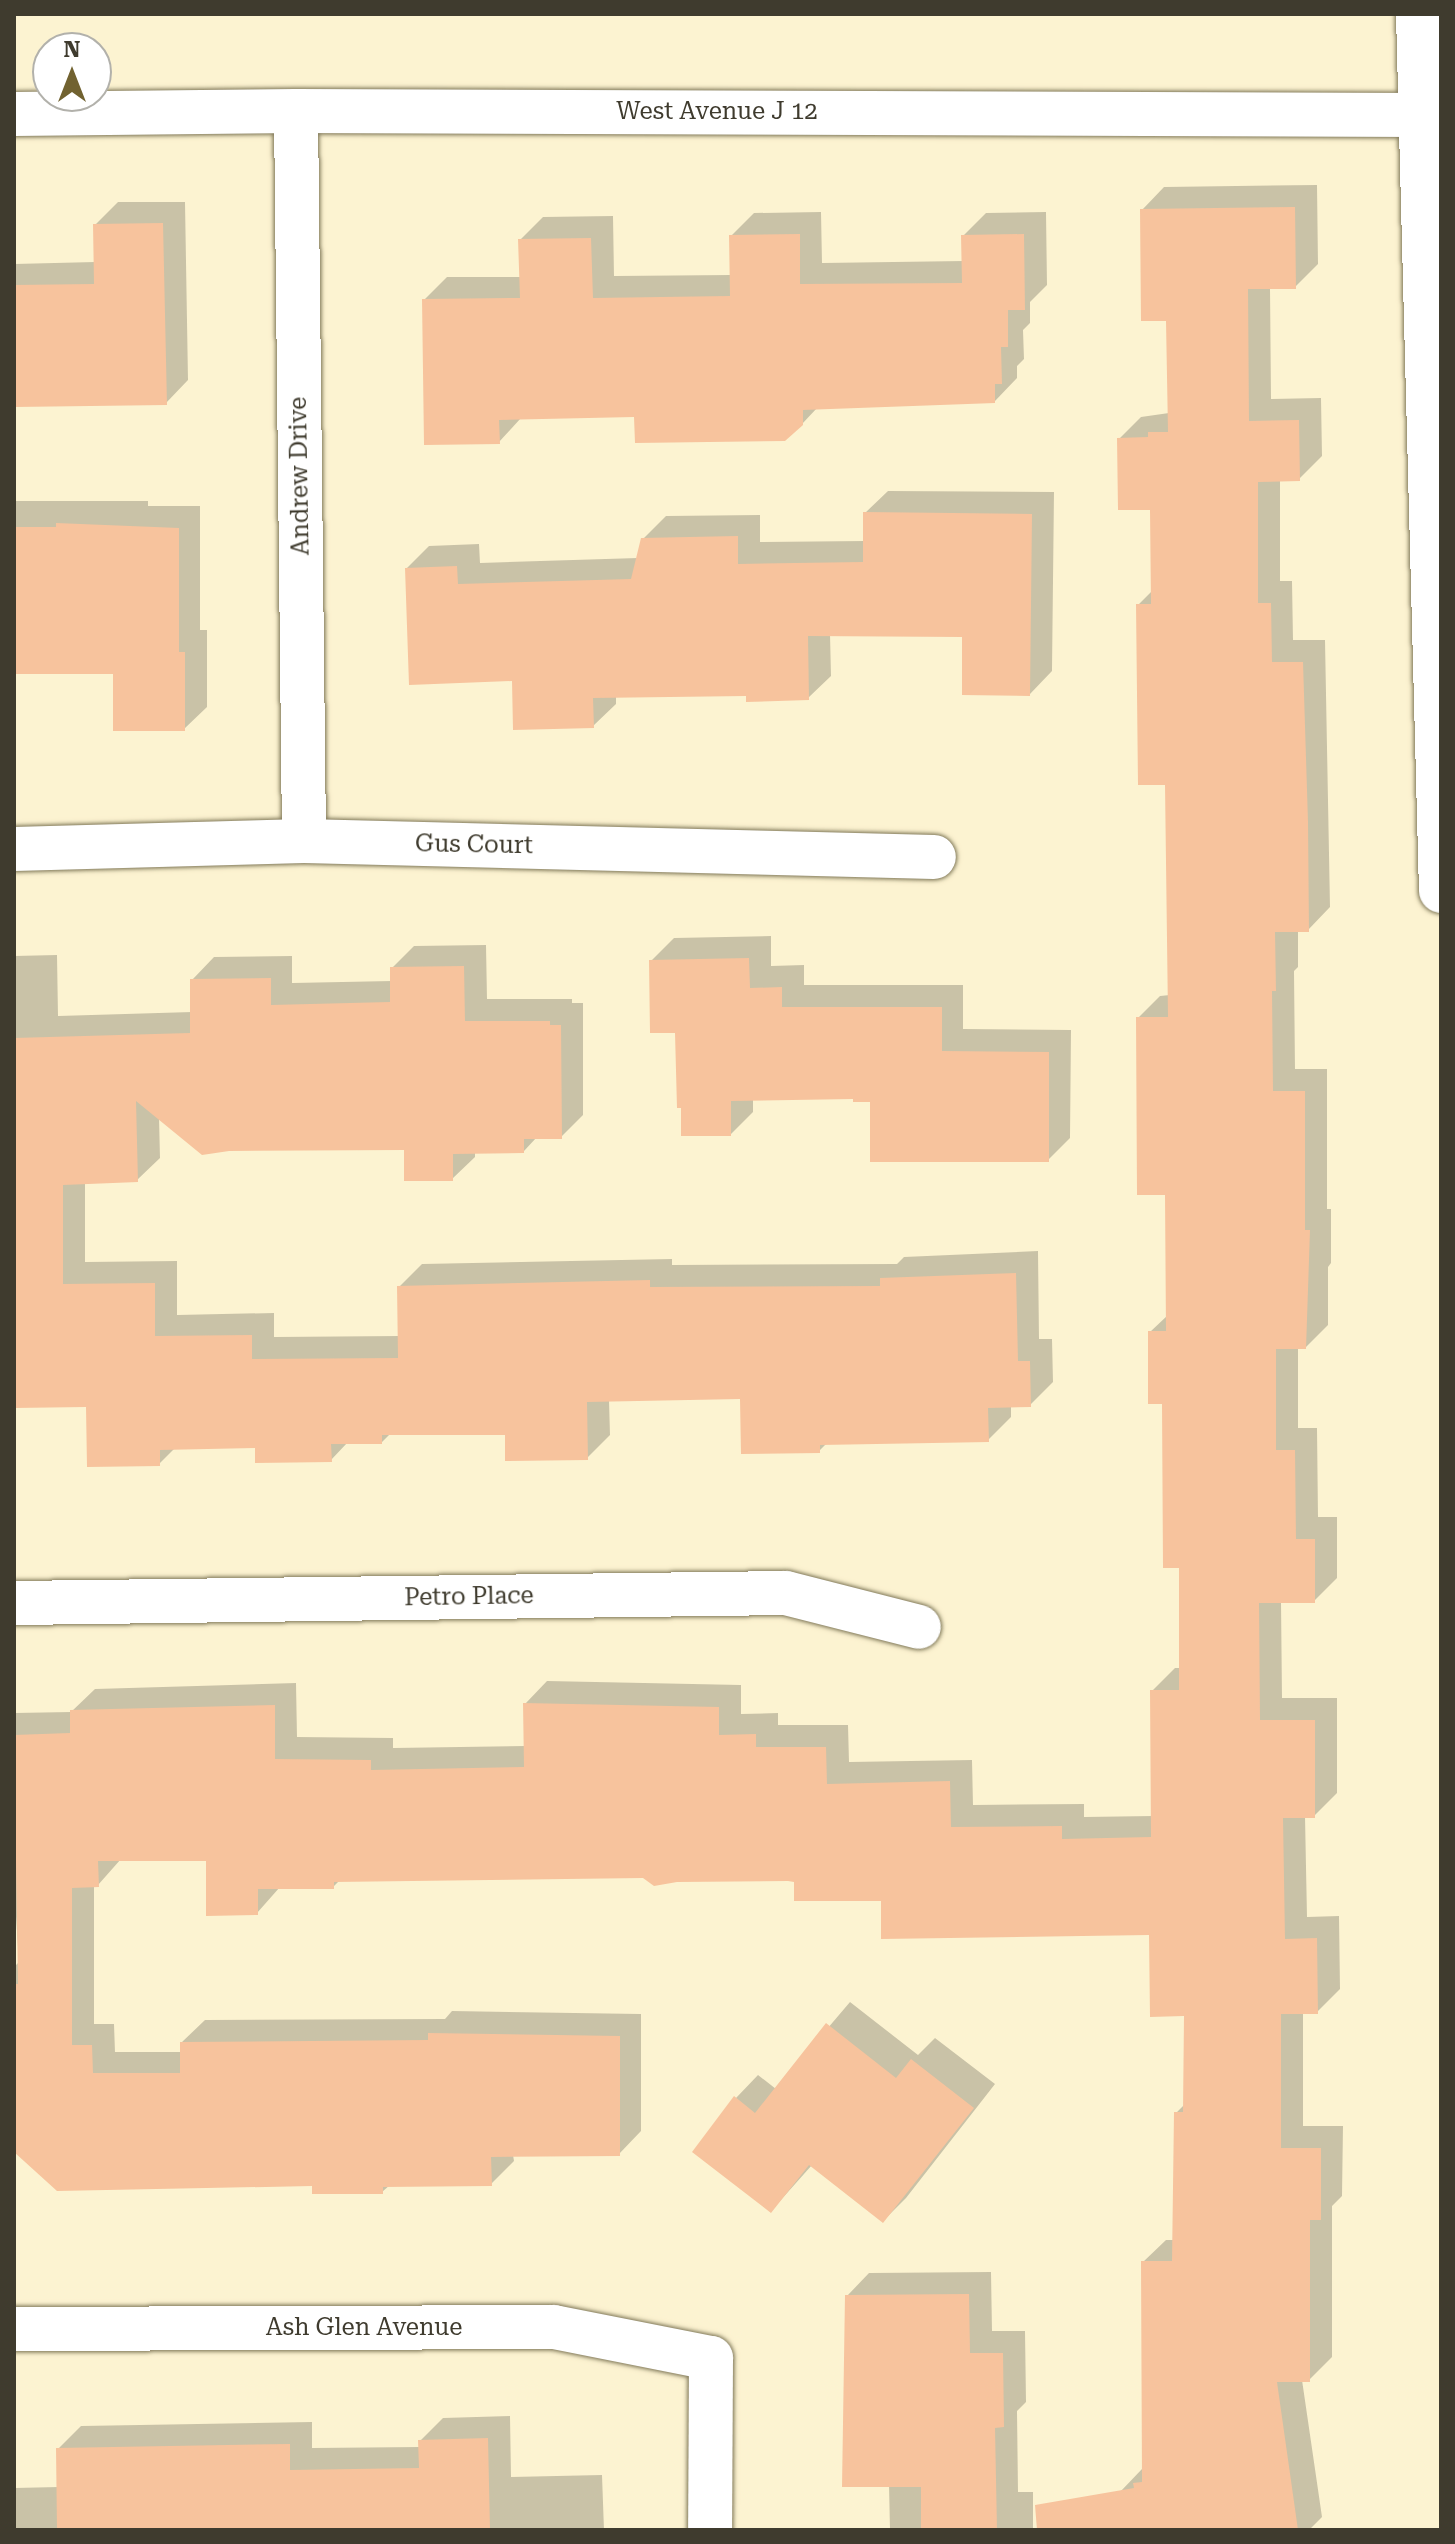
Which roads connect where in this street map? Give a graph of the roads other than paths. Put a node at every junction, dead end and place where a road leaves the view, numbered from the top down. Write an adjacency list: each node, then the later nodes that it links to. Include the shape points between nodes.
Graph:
1 (1418, 14): 4 (street)
2 (296, 111): 3 (street, West Avenue J 12); 4 (street, West Avenue J 12); 6 (street, Andrew Drive)
3 (14, 114)
4 (1421, 115): 5 (street)
5 (1436, 499): 9 (street)
6 (304, 841): 7 (street, Gus Court); 8 (street, Gus Court)
7 (14, 849)
8 (934, 857)
9 (1441, 891)
10 (14, 1603): 11 (street, Petro Place, via 786,1593)
11 (919, 1627)
12 (14, 2329): 13 (street, Ash Glen Avenue, via 554,2327 711,2358)
13 (710, 2530)

